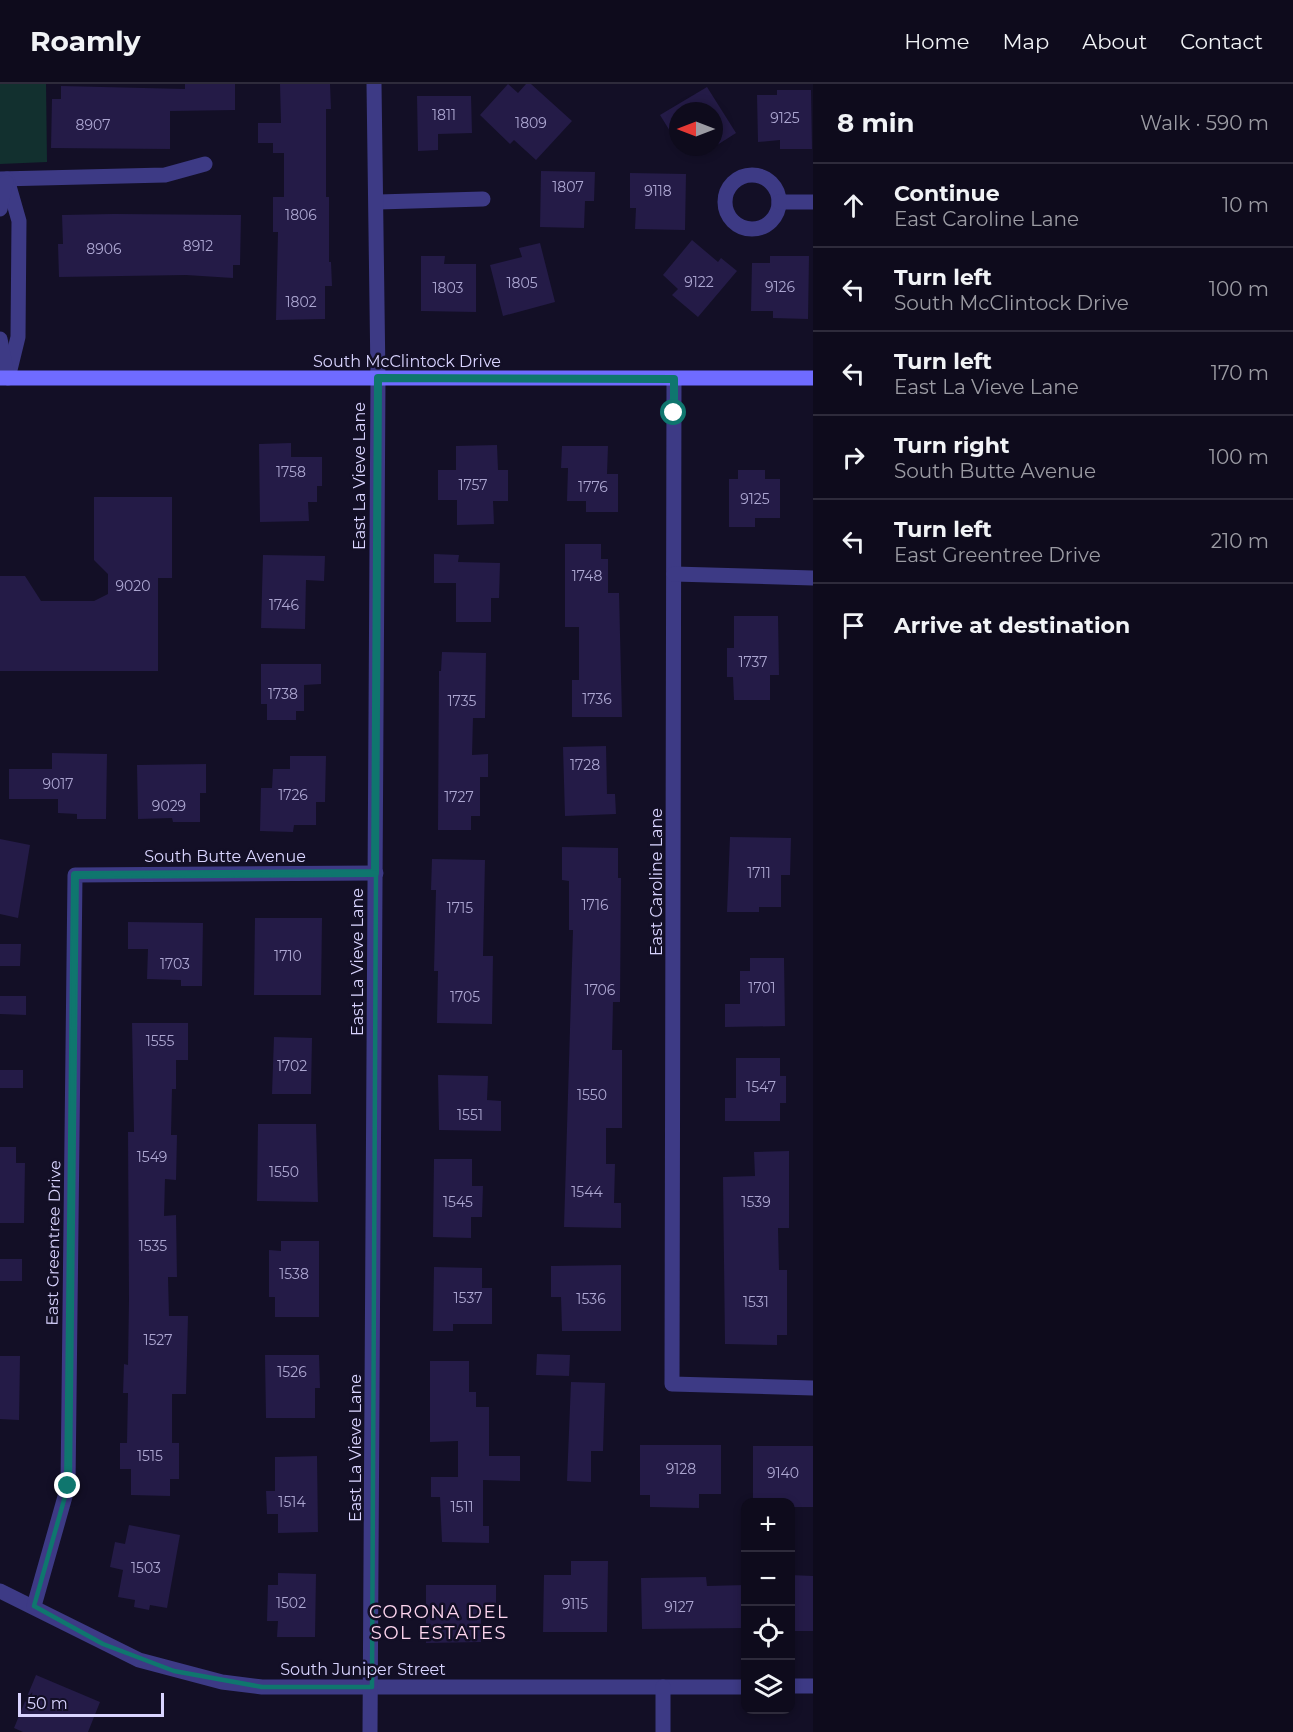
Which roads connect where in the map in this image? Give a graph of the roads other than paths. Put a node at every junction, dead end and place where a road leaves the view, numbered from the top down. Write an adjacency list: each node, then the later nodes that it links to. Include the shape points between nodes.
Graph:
1 (374, 84): 5 (street, East La Vieve Lane)
2 (205, 164): 3 (street, via 165,175)
3 (3, 179): 8 (street); 10 (street, via 19,221 18,337)
4 (483, 199): 5 (street)
5 (378, 202): 11 (street, East La Vieve Lane)
6 (779, 202): 7 (street)
7 (813, 202)
8 (0, 209)
9 (0, 339): 10 (street)
10 (4, 378): 11 (main road, South McClintock Drive)
11 (378, 378): 13 (main road, South McClintock Drive); 16 (street, East La Vieve Lane)
12 (813, 378): 13 (main road, South McClintock Drive)
13 (674, 379): 14 (street, East Caroline Lane)
14 (674, 574): 15 (street); 18 (street, East Caroline Lane, via 672,1384)
15 (813, 578)
16 (375, 873): 17 (street, South Butte Avenue); 23 (street, East La Vieve Lane)
17 (75, 875): 20 (street, East Greentree Drive, via 68,1486)
18 (813, 1388)
19 (0, 1591): 20 (street, South Juniper Street)
20 (34, 1606): 23 (street, South Juniper Street, via 103,1644 174,1671 262,1687)
21 (795, 1686): 22 (street)
22 (813, 1686)
23 (372, 1687): 24 (street, South Juniper Street); 26 (street, East La Vieve Lane)
24 (663, 1687): 25 (street, South Juniper Street); 27 (street)
25 (741, 1687)
26 (370, 1732)
27 (663, 1732)

